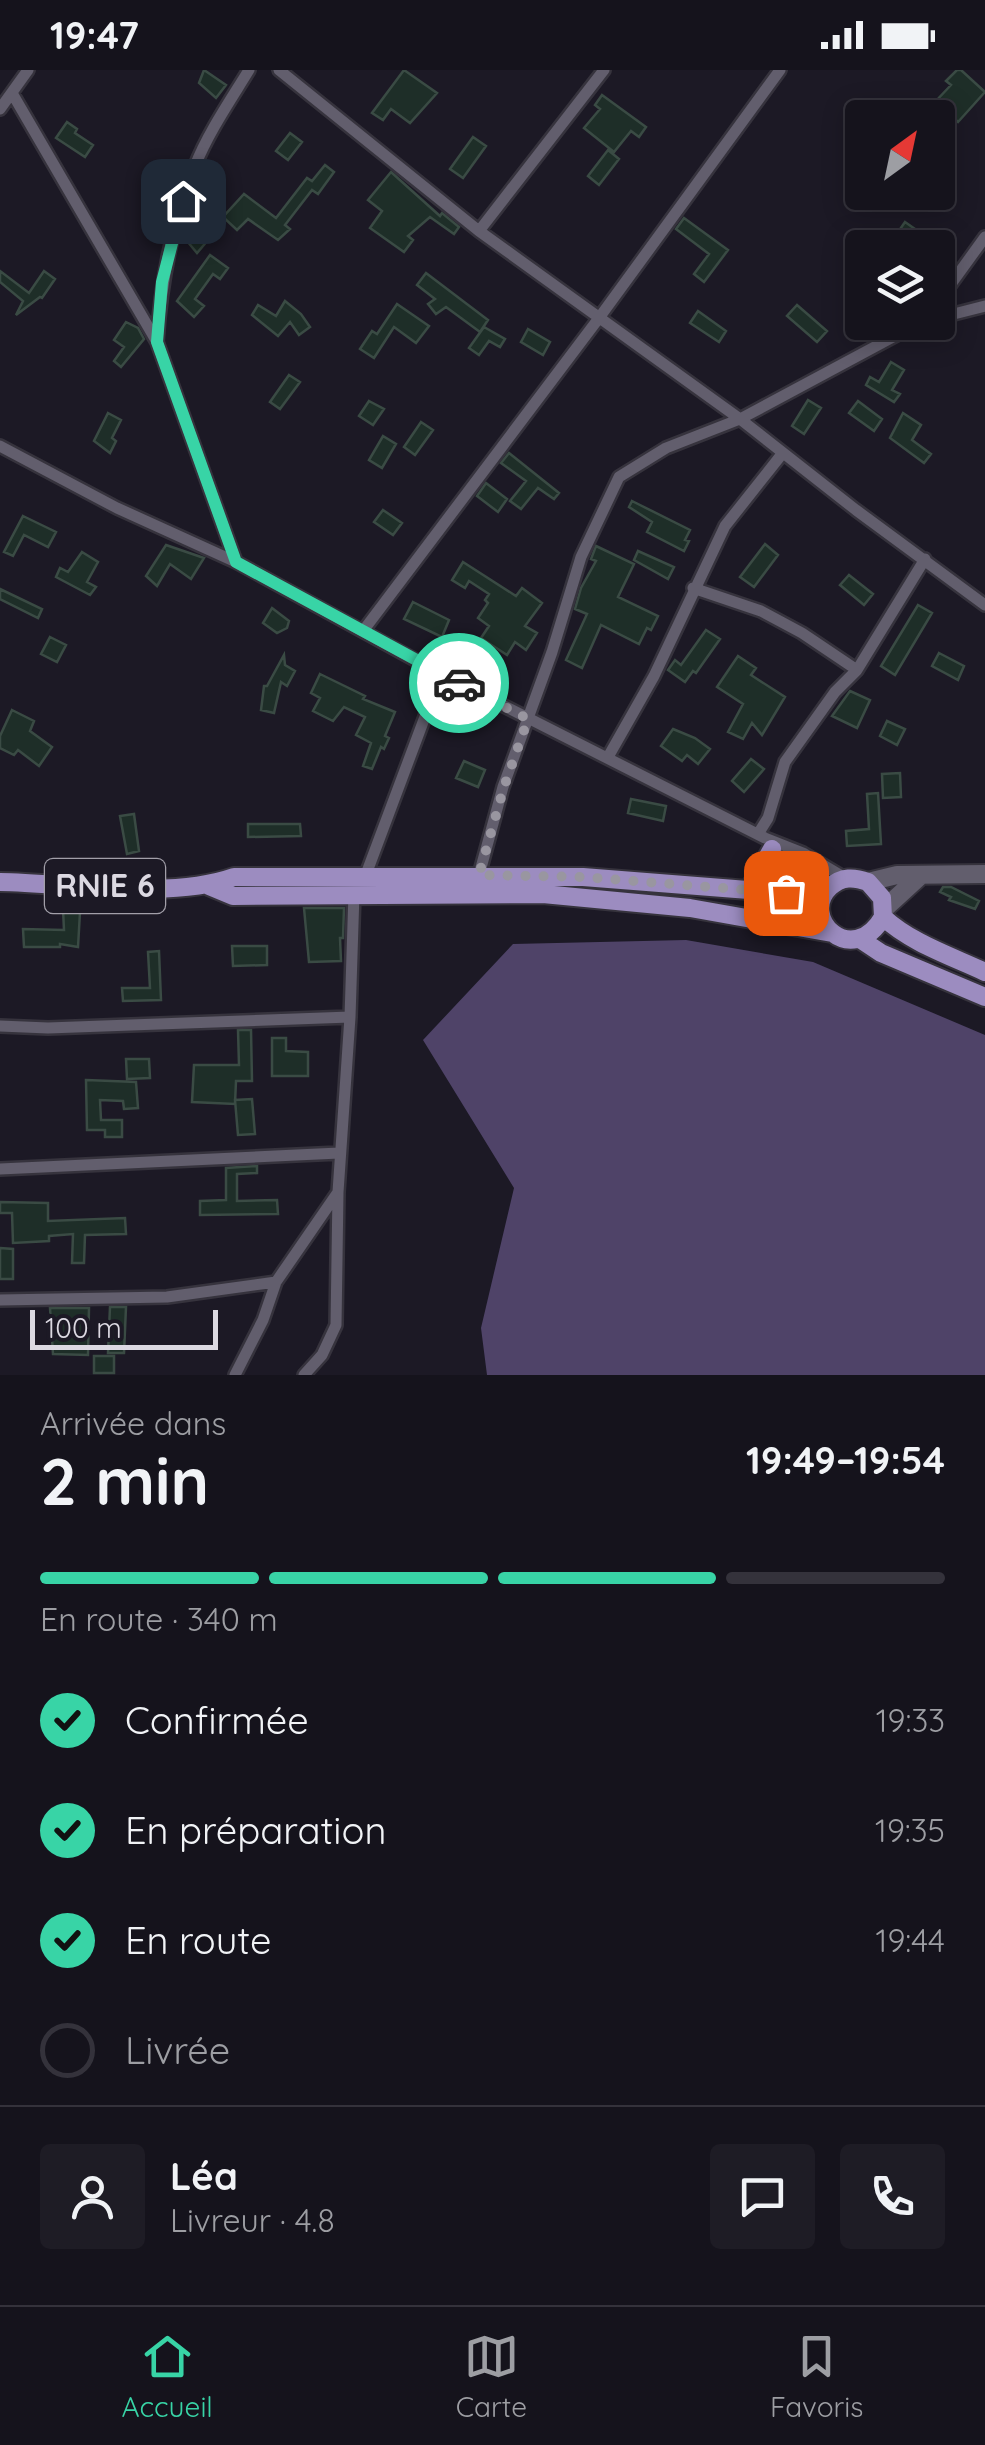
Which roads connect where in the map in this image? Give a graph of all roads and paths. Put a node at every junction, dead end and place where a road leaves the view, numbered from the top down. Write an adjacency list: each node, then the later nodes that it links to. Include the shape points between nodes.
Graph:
1 (28, 70): 6 (street)
2 (248, 70): 15 (street, via 189,182 162,282)
3 (279, 70): 8 (street)
4 (604, 70): 8 (street)
5 (780, 70): 13 (street)
6 (12, 93): 7 (street); 15 (street)
7 (0, 109)
8 (479, 231): 13 (street)
9 (985, 238): 10 (street)
10 (955, 279)
11 (985, 306): 12 (street)
12 (955, 314)
13 (600, 318): 16 (street); 23 (street)
14 (887, 340): 16 (street)
15 (157, 342): 20 (street)
16 (740, 419): 18 (street); 26 (street, via 666,448 619,477 581,557)
17 (0, 446): 20 (street)
18 (782, 454): 19 (street); 21 (street, via 725,526)
19 (925, 559): 22 (street); 24 (street)
20 (236, 562): 23 (street)
21 (693, 588): 24 (street, via 760,612); 27 (street)
22 (985, 605)
23 (363, 631): 25 (street)
24 (857, 670): 28 (street, via 785,762)
25 (441, 674): 26 (street); 31 (street)
26 (528, 719): 27 (street); 30 (street)
27 (608, 758): 28 (street)
28 (765, 840): 33 (street); 37 (main road); 39 (street)
29 (985, 874): 32 (main road)
30 (479, 875): 31 (main road, RNIE 6); 37 (main road, RNIE 6)
31 (365, 876): 36 (main road, RNIE 6, via 234,877)
32 (920, 876): 35 (main road); 40 (main road)
33 (845, 878): 35 (main road); 39 (main road)
34 (0, 882): 36 (main road, RNIE 6)
35 (868, 882): 40 (main road, via 882,898)
36 (209, 886): 38 (main road, RNIE 6, via 232,896)
37 (749, 890): 39 (main road, RNIE 6)
38 (354, 893): 41 (main road, RNIE 6, via 600,898); 45 (street)
39 (824, 894): 41 (main road, via 820,909)
40 (883, 913): 42 (main road); 43 (main road, via 926,945)
41 (832, 933): 42 (main road, RNIE 6)
42 (860, 940): 44 (main road, RNIE 6)
43 (985, 972)
44 (985, 997)
45 (350, 1016): 46 (street); 47 (street)
46 (0, 1026)
47 (340, 1153): 48 (street); 49 (street)
48 (0, 1168)
49 (338, 1192): 50 (street); 53 (street, via 336,1325)
50 (276, 1282): 51 (street, via 167,1297); 52 (street)
51 (0, 1300)
52 (235, 1375)
53 (304, 1375)

